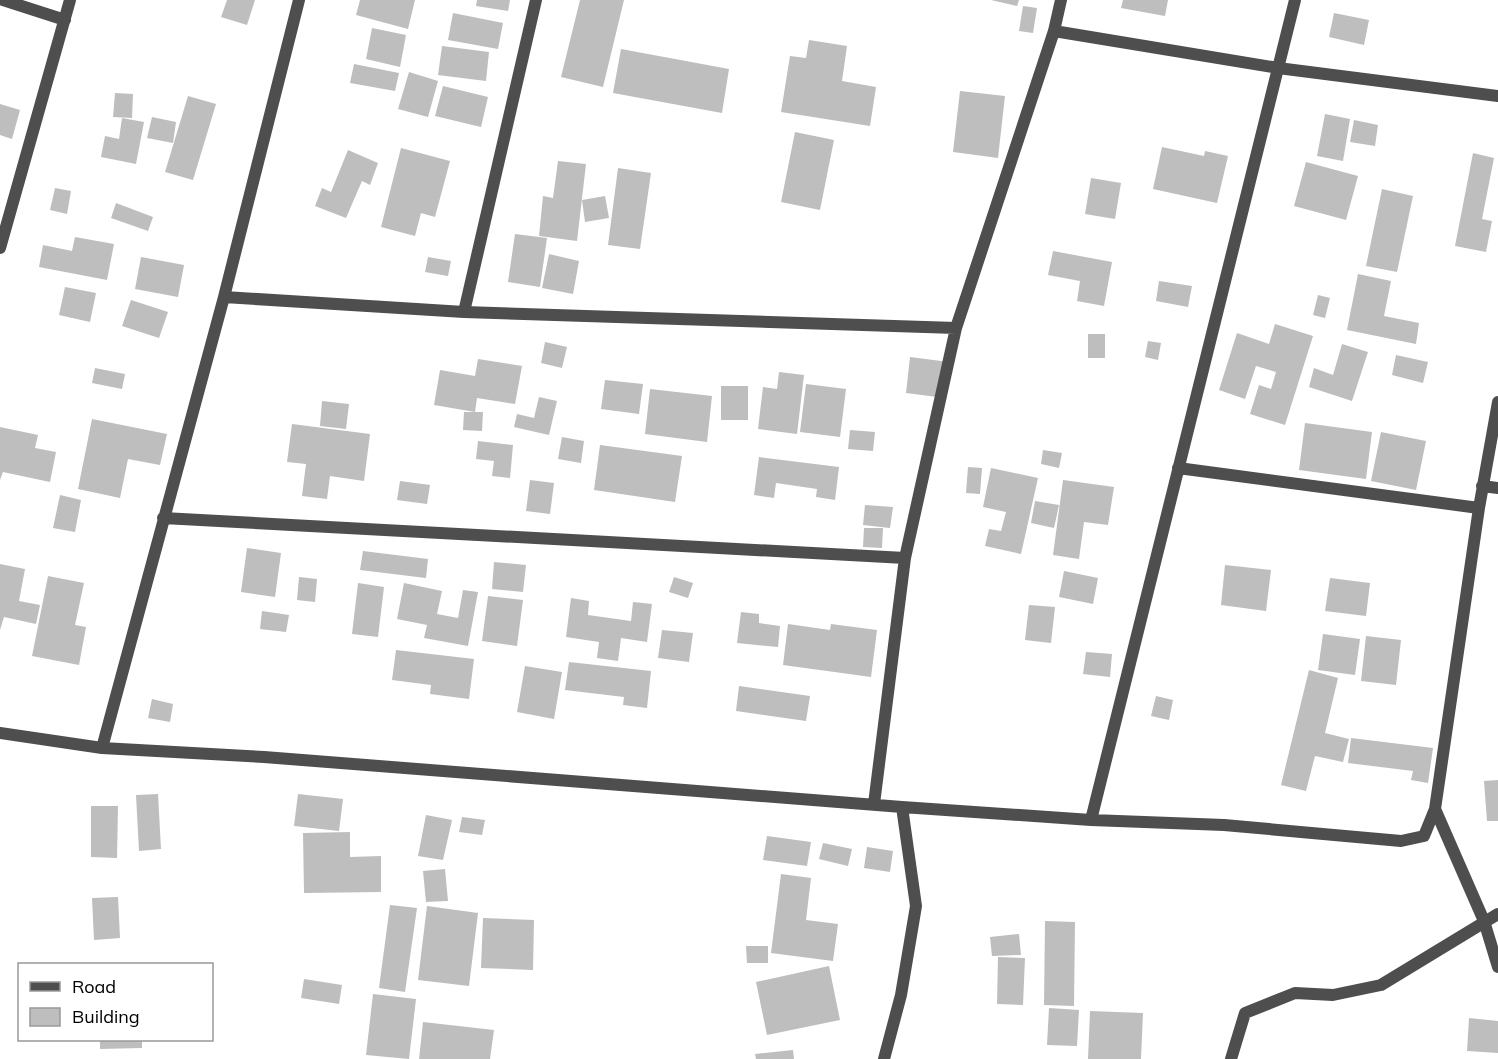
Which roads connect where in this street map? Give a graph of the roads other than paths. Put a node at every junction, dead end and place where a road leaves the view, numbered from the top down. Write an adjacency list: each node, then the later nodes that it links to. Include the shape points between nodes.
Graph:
1 (3, 0): 7 (street)
2 (70, 0): 7 (street)
3 (299, 0): 12 (street)
4 (536, 0): 13 (street)
5 (1061, 0): 8 (street)
6 (1295, 0): 9 (street)
7 (65, 20): 11 (street)
8 (1054, 31): 9 (street); 14 (street)
9 (1278, 69): 10 (street); 16 (street)
10 (1498, 96)
11 (0, 248)
12 (224, 297): 13 (street); 20 (street)
13 (464, 312): 14 (street)
14 (956, 328): 21 (street)
15 (1498, 402): 17 (street)
16 (1178, 468): 19 (street); 27 (street)
17 (1482, 486): 18 (street); 19 (street)
18 (1498, 488)
19 (1479, 508): 26 (street)
20 (163, 518): 21 (street); 23 (street)
21 (905, 558): 24 (street)
22 (0, 733): 23 (street)
23 (102, 748): 24 (street)
24 (874, 804): 25 (street)
25 (902, 807): 27 (street); 31 (street, via 916,906 901,995)
26 (1435, 809): 27 (street, via 1424,836 1401,841 1224,825); 29 (street)
27 (1090, 820)
28 (1498, 914): 29 (street)
29 (1484, 921): 30 (street); 32 (street, via 1381,985 1333,995 1295,993 1245,1013)
30 (1498, 967)
31 (884, 1059)
32 (1231, 1059)

